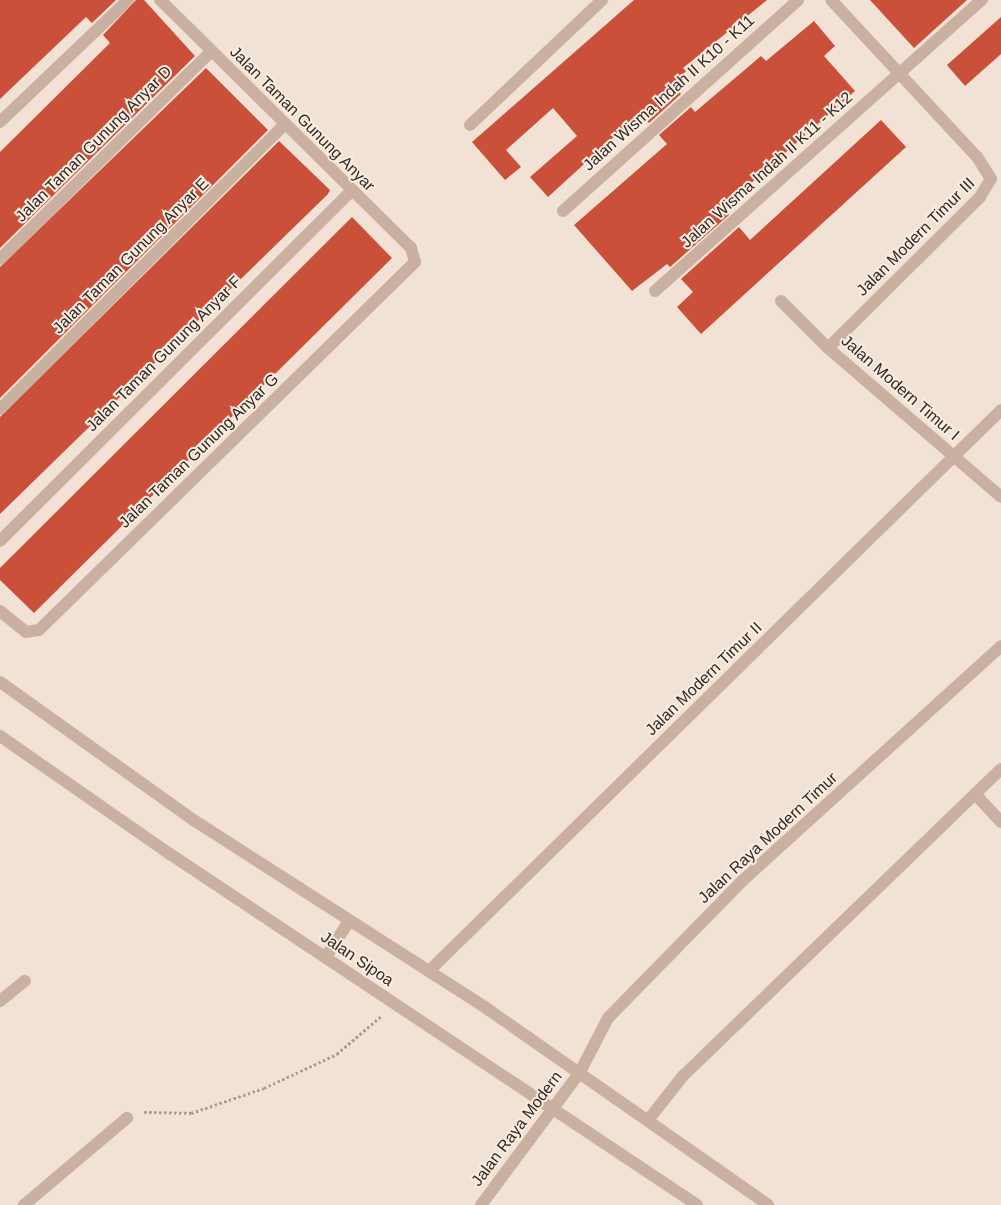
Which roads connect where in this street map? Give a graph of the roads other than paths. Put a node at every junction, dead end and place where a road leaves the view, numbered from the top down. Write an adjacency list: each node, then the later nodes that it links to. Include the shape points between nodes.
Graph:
1 (128, 0): 9 (street)
2 (160, 0): 7 (street, Jalan Taman Gunung Anyar)
3 (602, 0): 11 (street)
4 (798, 0): 13 (street, Jalan Wisma Indah II K10 - K11)
5 (831, 0): 8 (street, Jalan Modern Timur III)
6 (982, 0): 8 (street, Jalan Wisma Indah II K11 - K12)
7 (210, 52): 10 (street, Jalan Taman Gunung Anyar); 14 (street, Jalan Taman Gunung Anyar D)
8 (900, 74): 16 (street, Jalan Wisma Indah II K11 - K12); 18 (street, Jalan Modern Timur III, via 921,101 977,157 991,179 989,187)
9 (0, 122)
10 (284, 125): 12 (street, Jalan Taman Gunung Anyar); 19 (street, Jalan Taman Gunung Anyar E)
11 (470, 125)
12 (351, 191): 15 (street, Jalan Taman Gunung Anyar, via 411,248); 23 (street, Jalan Taman Gunung Anyar F)
13 (563, 211)
14 (0, 259)
15 (415, 262): 24 (street, Jalan Taman Gunung Anyar G, via 39,630 26,632)
16 (655, 291)
17 (781, 301): 18 (street, Jalan Modern Timur I)
18 (828, 348): 21 (street, Jalan Modern Timur I)
19 (0, 410)
20 (1001, 410): 21 (street, Jalan Modern Timur II)
21 (956, 458): 22 (street, Jalan Modern Timur I); 33 (street, Jalan Modern Timur II)
22 (1001, 497)
23 (0, 541)
24 (0, 611)
25 (1001, 646): 36 (street, Jalan Raya Modern Timur, via 728,896 608,1018)
26 (0, 682): 31 (street, via 195,820)
27 (0, 736): 32 (street, Jalan Sipoa)
28 (1001, 769): 29 (street)
29 (975, 794): 30 (street); 39 (street, via 683,1076)
30 (1001, 822)
31 (349, 922): 32 (street); 33 (street)
32 (326, 957): 37 (street, Jalan Sipoa)
33 (429, 971): 36 (street)
34 (25, 981): 35 (street)
35 (0, 1001)
36 (580, 1072): 37 (street, Jalan Raya Modern); 39 (street)
37 (552, 1110): 41 (street, Jalan Raya Modern); 42 (street, Jalan Sipoa)
38 (127, 1118): 40 (street)
39 (649, 1119): 43 (street)
40 (24, 1205)
41 (481, 1205)
42 (697, 1205)
43 (768, 1205)

